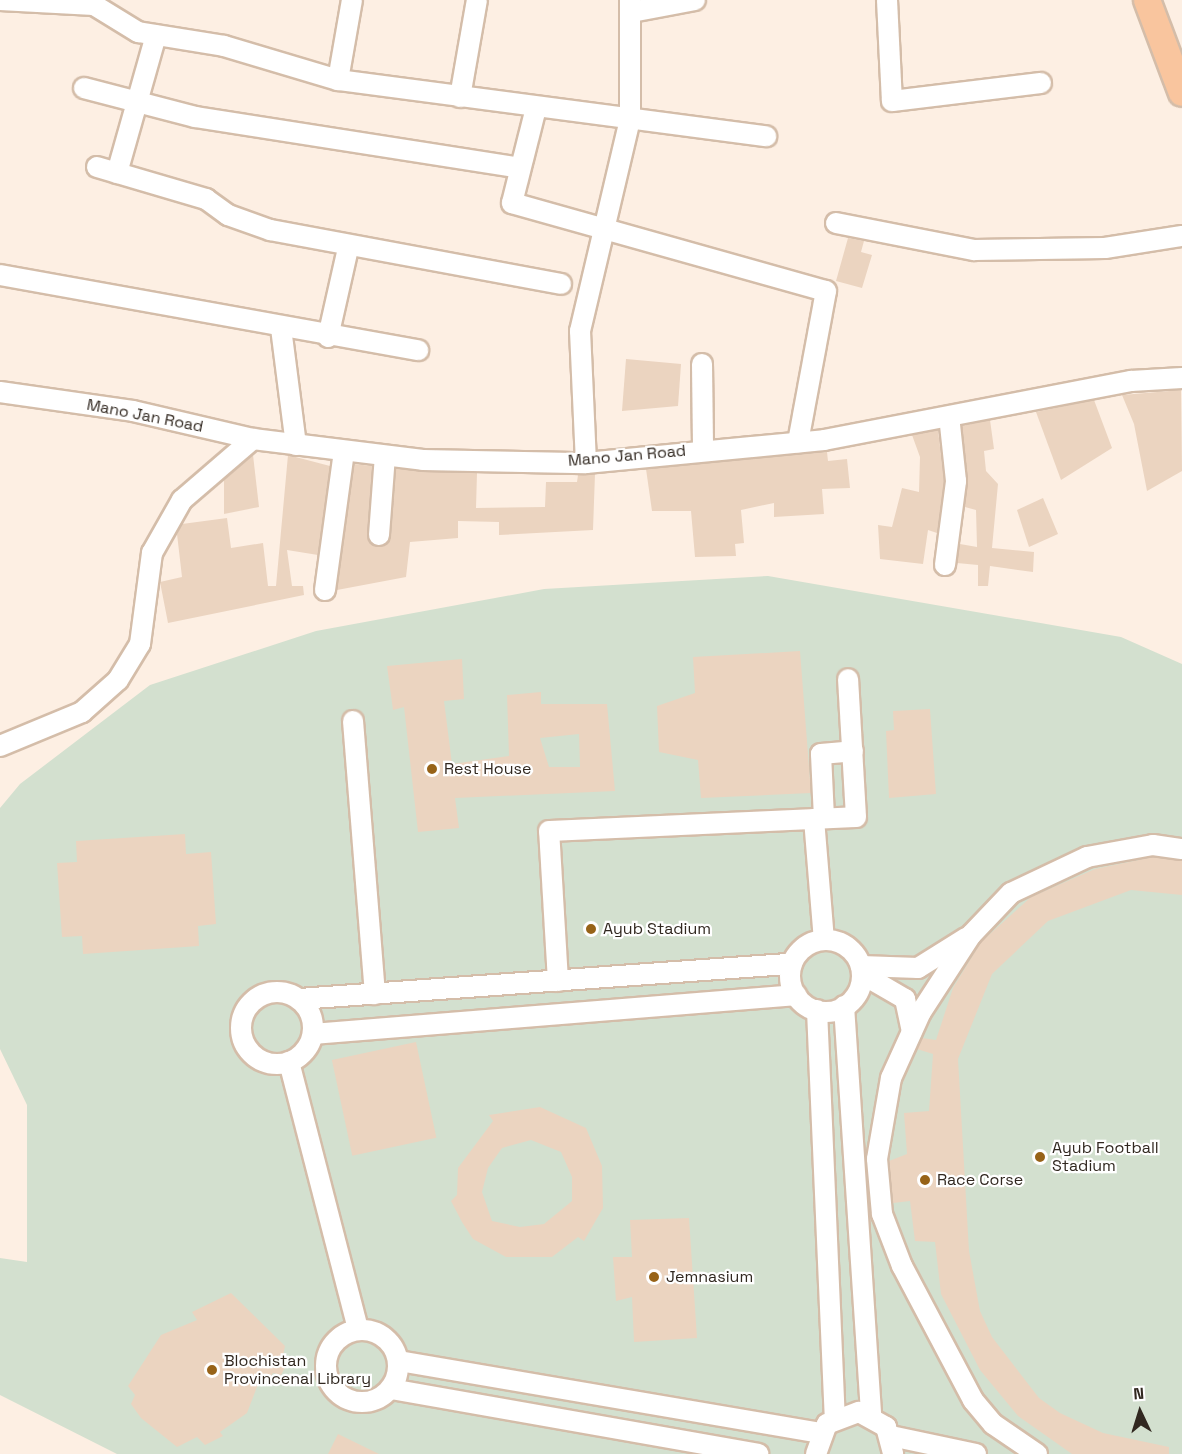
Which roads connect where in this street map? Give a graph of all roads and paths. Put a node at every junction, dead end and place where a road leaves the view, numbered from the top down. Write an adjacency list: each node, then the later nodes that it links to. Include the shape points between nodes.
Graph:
1 (0, 0): 8 (street, via 93,5 138,32)
2 (352, 0): 9 (street)
3 (477, 0): 13 (street)
4 (695, 0): 7 (street)
5 (887, 0): 10 (street, via 892,101)
6 (1147, 0): 12 (main road)
7 (630, 6): 16 (street)
8 (156, 35): 9 (street, via 224,46); 14 (street)
9 (338, 80): 13 (street)
10 (1041, 83)
11 (84, 88): 14 (street)
12 (1182, 93)
13 (460, 97): 15 (street)
14 (134, 101): 19 (street, via 195,117); 20 (street)
15 (536, 108): 16 (street); 19 (street)
16 (630, 120): 17 (street); 22 (street)
17 (766, 136)
18 (97, 167): 20 (street)
19 (520, 168): 22 (street, via 512,203)
20 (117, 173): 24 (street, via 206,199 228,214 270,230)
21 (836, 223): 23 (street, via 974,250 1105,248)
22 (604, 226): 35 (street, via 826,291); 40 (street, via 580,331)
23 (1182, 236)
24 (348, 248): 26 (street); 28 (street)
25 (0, 274): 27 (street)
26 (561, 284)
27 (281, 328): 28 (street); 36 (street)
28 (328, 337): 29 (street)
29 (418, 350)
30 (702, 364): 37 (street)
31 (1182, 378): 33 (street, Mano Jan Road, via 1131,381)
32 (0, 392): 34 (street, Mano Jan Road, via 134,411)
33 (949, 416): 35 (street, Mano Jan Road); 42 (street, via 956,481)
34 (253, 439): 36 (street, Mano Jan Road); 46 (street, via 182,501 152,553 140,644 118,680 82,712)
35 (798, 442): 37 (street, Mano Jan Road)
36 (296, 445): 38 (street, Mano Jan Road)
37 (704, 448): 40 (street, Mano Jan Road)
38 (344, 451): 39 (street, Mano Jan Road); 43 (street)
39 (385, 456): 40 (street, Mano Jan Road); 41 (street)
40 (586, 463)
41 (379, 535)
42 (945, 565)
43 (326, 590)
44 (848, 679): 47 (street)
45 (353, 722): 55 (street)
46 (0, 746)
47 (853, 751): 48 (street, via 821,754); 48 (street, via 856,817)
48 (819, 818): 51 (street); 54 (street, via 549,831)
49 (1182, 849): 50 (street, via 1154,845 1087,857 1011,893)
50 (971, 935): 53 (street, via 918,968); 60 (street)
51 (824, 940): 52 (street, via 804,947); 53 (street, via 847,946)
52 (792, 964): 54 (street); 56 (street)
53 (861, 970): 58 (street, via 858,992); 60 (street, via 905,999)
54 (558, 981): 55 (street)
55 (375, 994): 57 (street)
56 (796, 995): 59 (street); 61 (street)
57 (299, 999): 61 (street, via 311,1015); 62 (street, via 276,992 264,995 253,1001 241,1022 254,1056 264,1062)
58 (844, 1006): 59 (street); 66 (street)
59 (817, 1010): 67 (street)
60 (912, 1031): 70 (street, via 891,1078 877,1159 882,1214 902,1266 973,1400 993,1424)
61 (313, 1034): 62 (street, via 305,1052)
62 (289, 1062): 63 (street)
63 (358, 1329): 64 (street, via 381,1334); 65 (street, via 330,1349 330,1383 359,1402)
64 (399, 1361): 65 (street); 68 (street)
65 (391, 1389): 71 (street)
66 (871, 1416): 67 (street); 69 (street)
67 (836, 1417): 68 (street)
68 (820, 1433): 72 (street)
69 (892, 1445): 73 (street)
70 (1024, 1449): 74 (street)
71 (758, 1454)
72 (816, 1454)
73 (976, 1454)
74 (1037, 1454)

